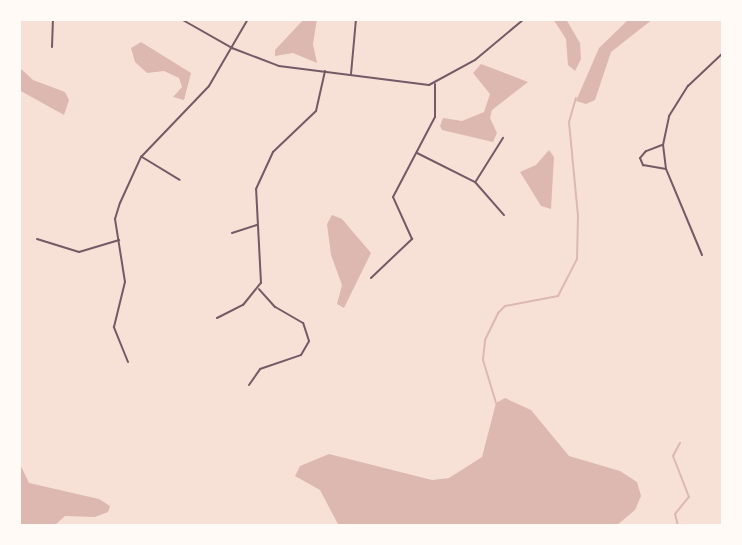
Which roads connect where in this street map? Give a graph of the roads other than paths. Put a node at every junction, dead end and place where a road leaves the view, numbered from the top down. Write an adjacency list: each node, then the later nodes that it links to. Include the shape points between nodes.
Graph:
1 (53, 19): 6 (street)
2 (181, 19): 7 (street)
3 (248, 19): 7 (street)
4 (356, 19): 10 (street)
5 (524, 19): 11 (street, via 483,54)
6 (52, 47)
7 (232, 48): 9 (street, via 279,66); 15 (street, via 209,86)
8 (723, 53): 13 (street, via 687,88 669,116)
9 (325, 70): 10 (street); 20 (street, via 316,111 273,152 262,169 256,189)
10 (351, 74): 11 (street)
11 (434, 83): 14 (street, via 437,112)
12 (503, 138): 18 (street)
13 (663, 145): 16 (street); 16 (street, via 646,151 640,159 643,166)
14 (416, 152): 18 (street); 25 (street, via 393,197 412,239)
15 (141, 157): 17 (street); 23 (street, via 115,219)
16 (666, 169): 24 (street)
17 (180, 180)
18 (475, 182): 19 (street)
19 (503, 215)
20 (258, 225): 21 (street); 26 (street, via 262,261)
21 (232, 233)
22 (37, 239): 23 (street, via 79,252)
23 (120, 239): 28 (street, via 125,282 114,327)
24 (702, 255)
25 (371, 278)
26 (258, 288): 27 (street, via 243,305); 29 (street, via 275,307 303,323 309,341 301,355 257,371)
27 (217, 318)
28 (128, 362)
29 (249, 386)

